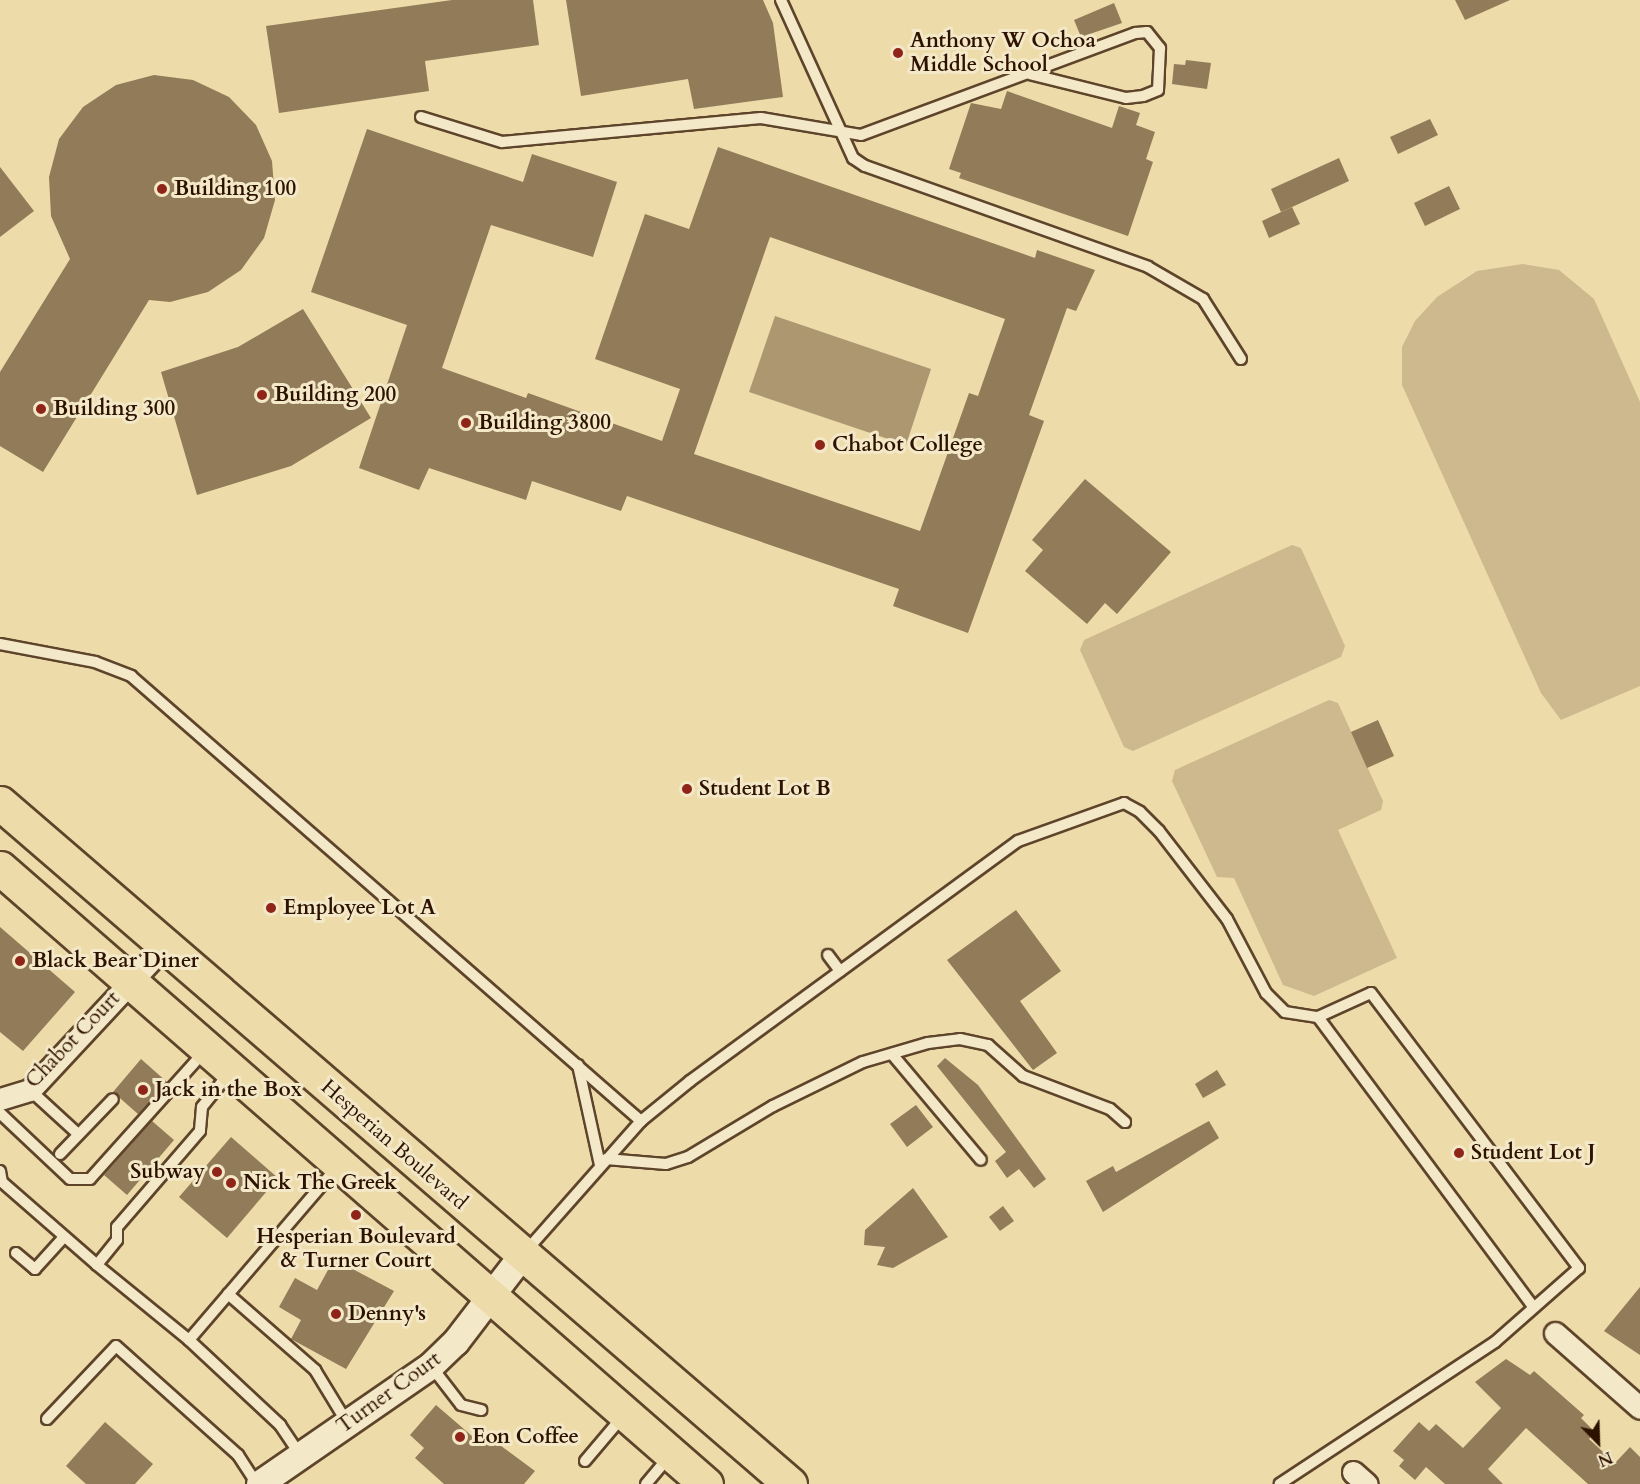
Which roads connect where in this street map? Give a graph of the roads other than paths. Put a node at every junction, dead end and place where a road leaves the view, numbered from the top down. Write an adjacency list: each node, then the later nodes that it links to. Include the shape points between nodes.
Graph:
1 (781, 0): 4 (lane)
2 (1030, 74): 2 (lane, via 1136,33 1147,32 1160,48 1162,79 1158,90 1143,96 1126,98); 4 (lane, via 861,135)
3 (421, 117): 4 (lane, via 502,142 761,118)
4 (840, 135): 5 (lane, via 853,158 865,166 1148,267 1203,299)
5 (1241, 359)
6 (0, 644): 16 (lane, via 114,667 131,676)
7 (0, 803): 9 (main road, Hesperian Boulevard)
8 (0, 868): 12 (main road)
9 (165, 945): 12 (street, Chabot Court); 32 (main road, Hesperian Boulevard)
10 (828, 955): 11 (lane)
11 (840, 971): 13 (lane, via 1018,841 1102,807 1124,803 1140,812 1227,919 1266,993 1285,1012); 22 (lane)
12 (129, 982): 14 (main road); 18 (street, Chabot Court)
13 (1318, 1017): 36 (lane); 36 (lane, via 1371,993 1466,1116 1579,1269)
14 (207, 1048): 17 (main road); 21 (lane, via 90,1179 70,1179)
15 (892, 1054): 23 (lane, via 960,1039 988,1045 1023,1076 1110,1109); 26 (lane); 27 (lane, via 863,1062 773,1106 688,1157 666,1164)
16 (577, 1062): 22 (lane); 27 (lane)
17 (232, 1070): 28 (main road); 33 (lane, via 202,1107 200,1131 117,1227 117,1240)
18 (30, 1090): 19 (street, Chabot Court); 24 (lane)
19 (0, 1099)
20 (113, 1099): 24 (lane)
21 (0, 1113)
22 (641, 1121): 27 (lane)
23 (1125, 1122)
24 (78, 1134): 25 (lane)
25 (60, 1154)
26 (981, 1160)
27 (603, 1162): 32 (lane)
28 (340, 1164): 34 (lane); 35 (main road)
29 (0, 1171): 30 (lane, via 2,1182)
30 (64, 1237): 31 (lane, via 35,1269); 33 (lane)
31 (16, 1252)
32 (522, 1256): 35 (street, Turner Court); 51 (main road, Hesperian Boulevard)
33 (97, 1265): 38 (lane)
34 (228, 1294): 38 (lane); 44 (lane, via 315,1370)
35 (491, 1297): 39 (street, Turner Court); 42 (main road)
36 (1533, 1306): 52 (lane, via 1495,1342)
37 (1555, 1333): 40 (street)
38 (189, 1340): 46 (lane, via 280,1425)
39 (431, 1366): 41 (lane, via 461,1405); 44 (street, Turner Court)
40 (1640, 1408)
41 (481, 1410)
42 (625, 1413): 45 (main road); 47 (lane)
43 (47, 1419): 48 (lane, via 116,1346 238,1455)
44 (348, 1424): 46 (street, Turner Court)
45 (671, 1454): 49 (lane); 50 (main road)
46 (301, 1456): 48 (street, Turner Court)
47 (585, 1461)
48 (259, 1484)
49 (646, 1484)
50 (706, 1484)
51 (790, 1484)
52 (1280, 1484)

